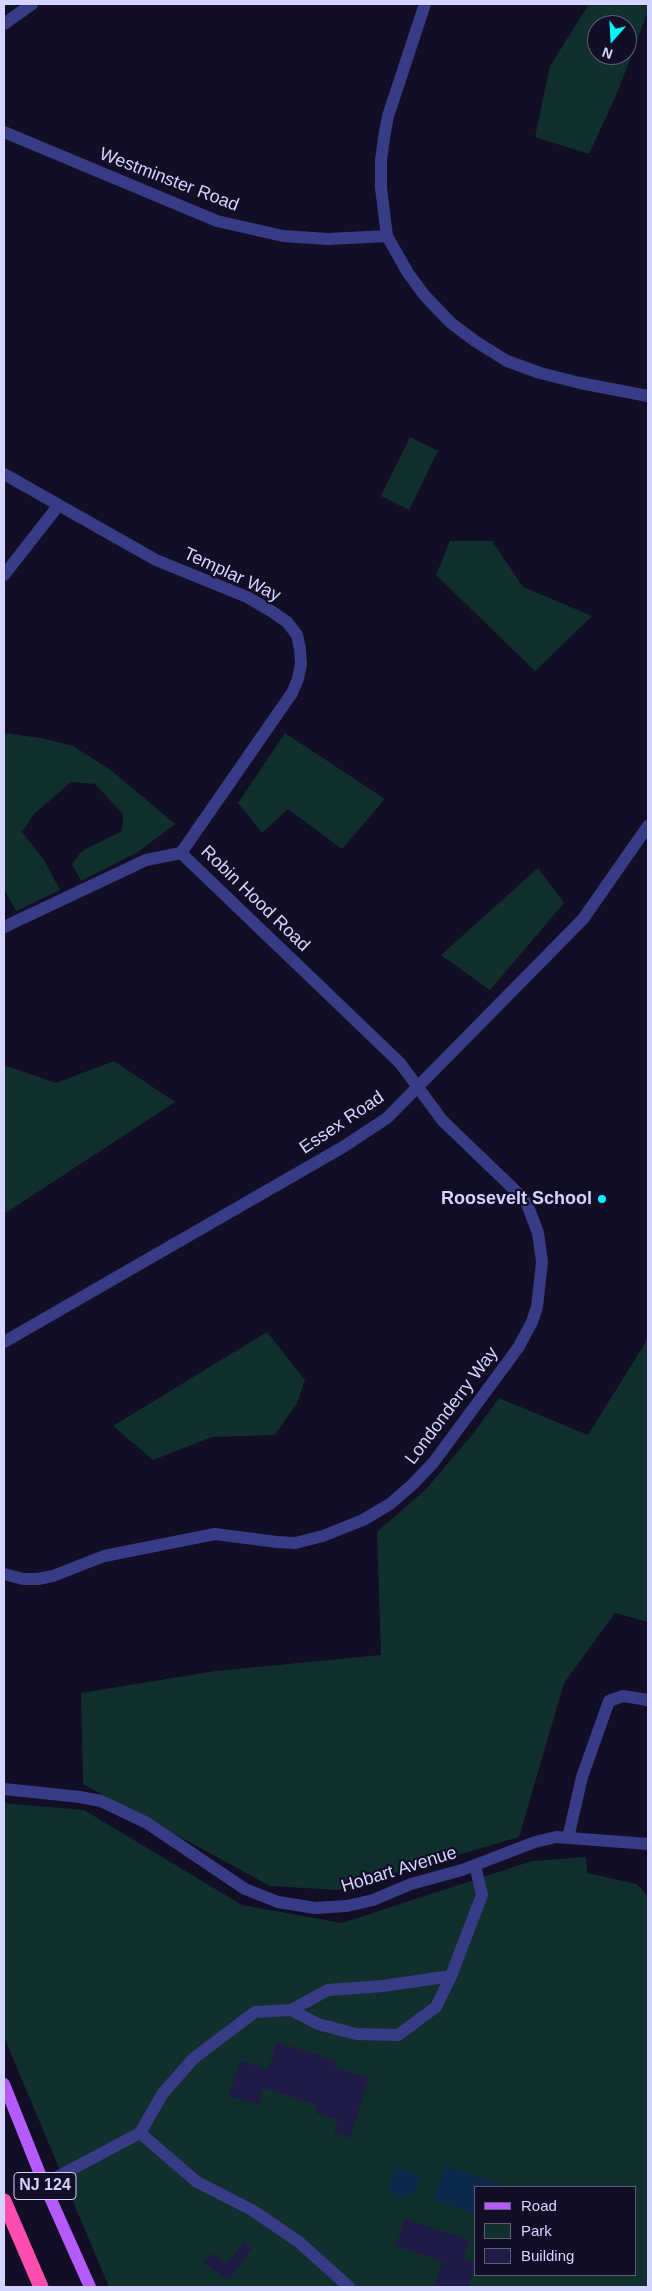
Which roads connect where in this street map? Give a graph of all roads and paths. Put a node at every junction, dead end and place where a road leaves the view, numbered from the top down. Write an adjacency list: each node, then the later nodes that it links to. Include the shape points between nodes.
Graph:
1 (32, 4): 3 (street)
2 (425, 4): 5 (street, via 388,116 381,160)
3 (4, 24)
4 (4, 132): 5 (street, Westminster Road, via 217,221 283,236 328,240)
5 (387, 236): 6 (street, via 425,296 451,323 475,341 508,361 540,373)
6 (646, 393)
7 (4, 474): 8 (street, Templar Way)
8 (58, 506): 9 (street); 11 (street, Templar Way, via 156,560 247,597 287,622 297,635 301,664 292,693)
9 (4, 575)
10 (648, 826): 13 (street, Essex Road, via 583,919)
11 (182, 853): 12 (street, Robin Hood Road, via 146,860); 13 (street, Robin Hood Road, via 400,1063)
12 (4, 927)
13 (417, 1087): 14 (street, Essex Road, via 387,1118 343,1147); 15 (street, Londonderry Way, via 442,1120 528,1204 538,1233 542,1262 538,1300 526,1335 433,1463 390,1504 363,1520 296,1543 216,1534 104,1556 38,1579)
14 (4, 1342)
15 (4, 1574)
16 (648, 1700): 18 (street, via 622,1696 609,1702 582,1777)
17 (4, 1789): 20 (street, Hobart Avenue, via 80,1797 109,1804 147,1823 244,1889 278,1902 316,1908 373,1900)
18 (568, 1838): 19 (street, Hobart Avenue); 20 (street, Hobart Avenue, via 535,1842)
19 (648, 1844)
20 (475, 1865): 21 (street, via 482,1895)
21 (450, 1976): 22 (street, via 328,1990); 22 (street, via 436,2007 398,2035 356,2034 318,2024)
22 (291, 2010): 24 (street, via 255,2012 194,2058 163,2093)
23 (4, 2084): 25 (main road, NJ 124)
24 (140, 2133): 25 (street); 29 (street, via 197,2182 252,2210 299,2242)
25 (44, 2184): 28 (main road, NJ 124)
26 (4, 2201): 27 (highway)
27 (40, 2287)
28 (90, 2287)
29 (350, 2287)

